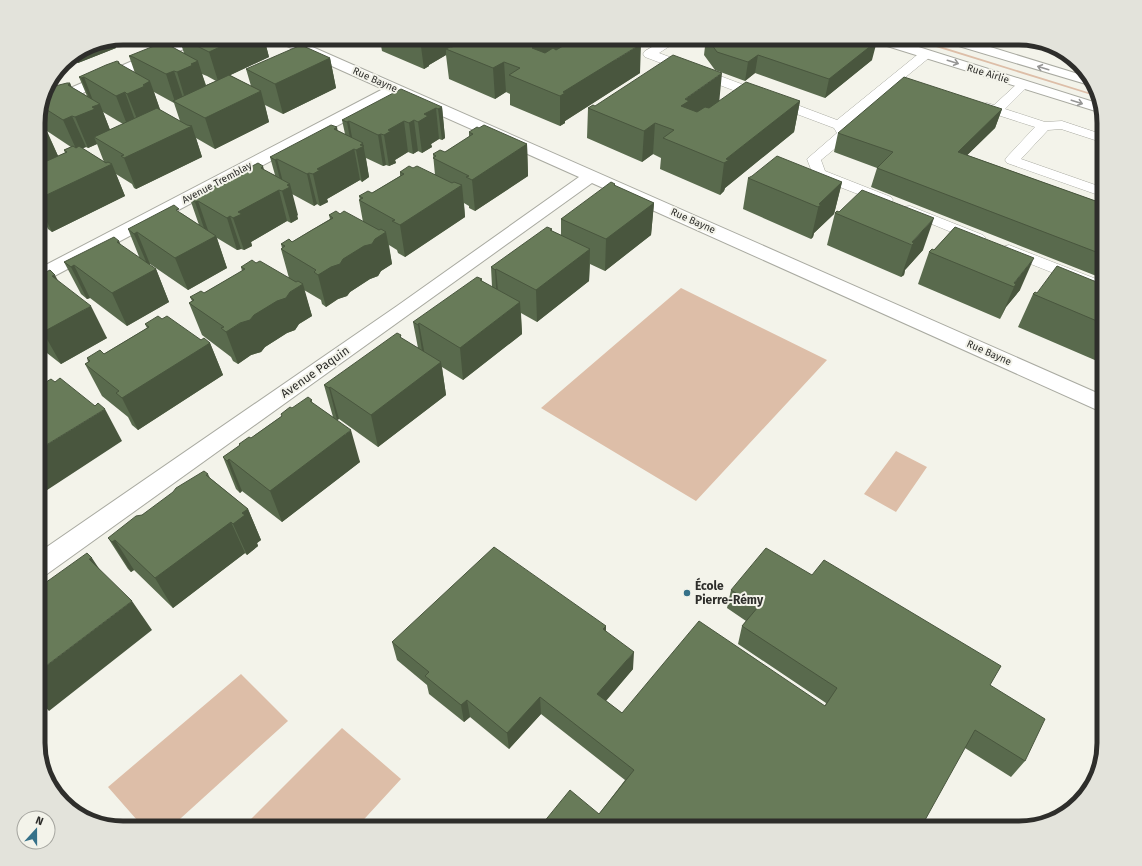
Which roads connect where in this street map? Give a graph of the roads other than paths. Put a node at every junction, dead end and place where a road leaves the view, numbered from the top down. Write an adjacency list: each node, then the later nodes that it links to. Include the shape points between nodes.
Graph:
1 (181, 45): 15 (street)
2 (297, 45): 13 (street, Rue Bayne)
3 (664, 45): 7 (lane)
4 (898, 45): 8 (street, Rue Airlie)
5 (970, 45): 10 (street, Rue Airlie, one-way to 5)
6 (635, 49): 7 (lane)
7 (649, 54): 18 (lane)
8 (926, 54): 9 (lane); 12 (street, Rue Airlie, one-way to 12)
9 (898, 77): 11 (lane); 18 (lane)
10 (1085, 80)
11 (913, 82)
12 (1023, 85): 16 (street, Rue Airlie, one-way to 16); 17 (lane)
13 (395, 89): 21 (street, Rue Bayne); 23 (street, Avenue Tremblay)
14 (974, 102): 17 (lane)
15 (48, 103)
16 (1095, 107)
17 (996, 110): 19 (lane)
18 (839, 125): 24 (lane, via 844,134 814,159 819,174)
19 (1044, 126): 20 (lane, via 1062,125); 22 (lane, via 1012,160)
20 (1097, 137)
21 (591, 176): 25 (street, Rue Bayne); 26 (street, Avenue Paquin)
22 (1097, 190)
23 (45, 273)
24 (1097, 285)
25 (1097, 402)
26 (45, 562)

